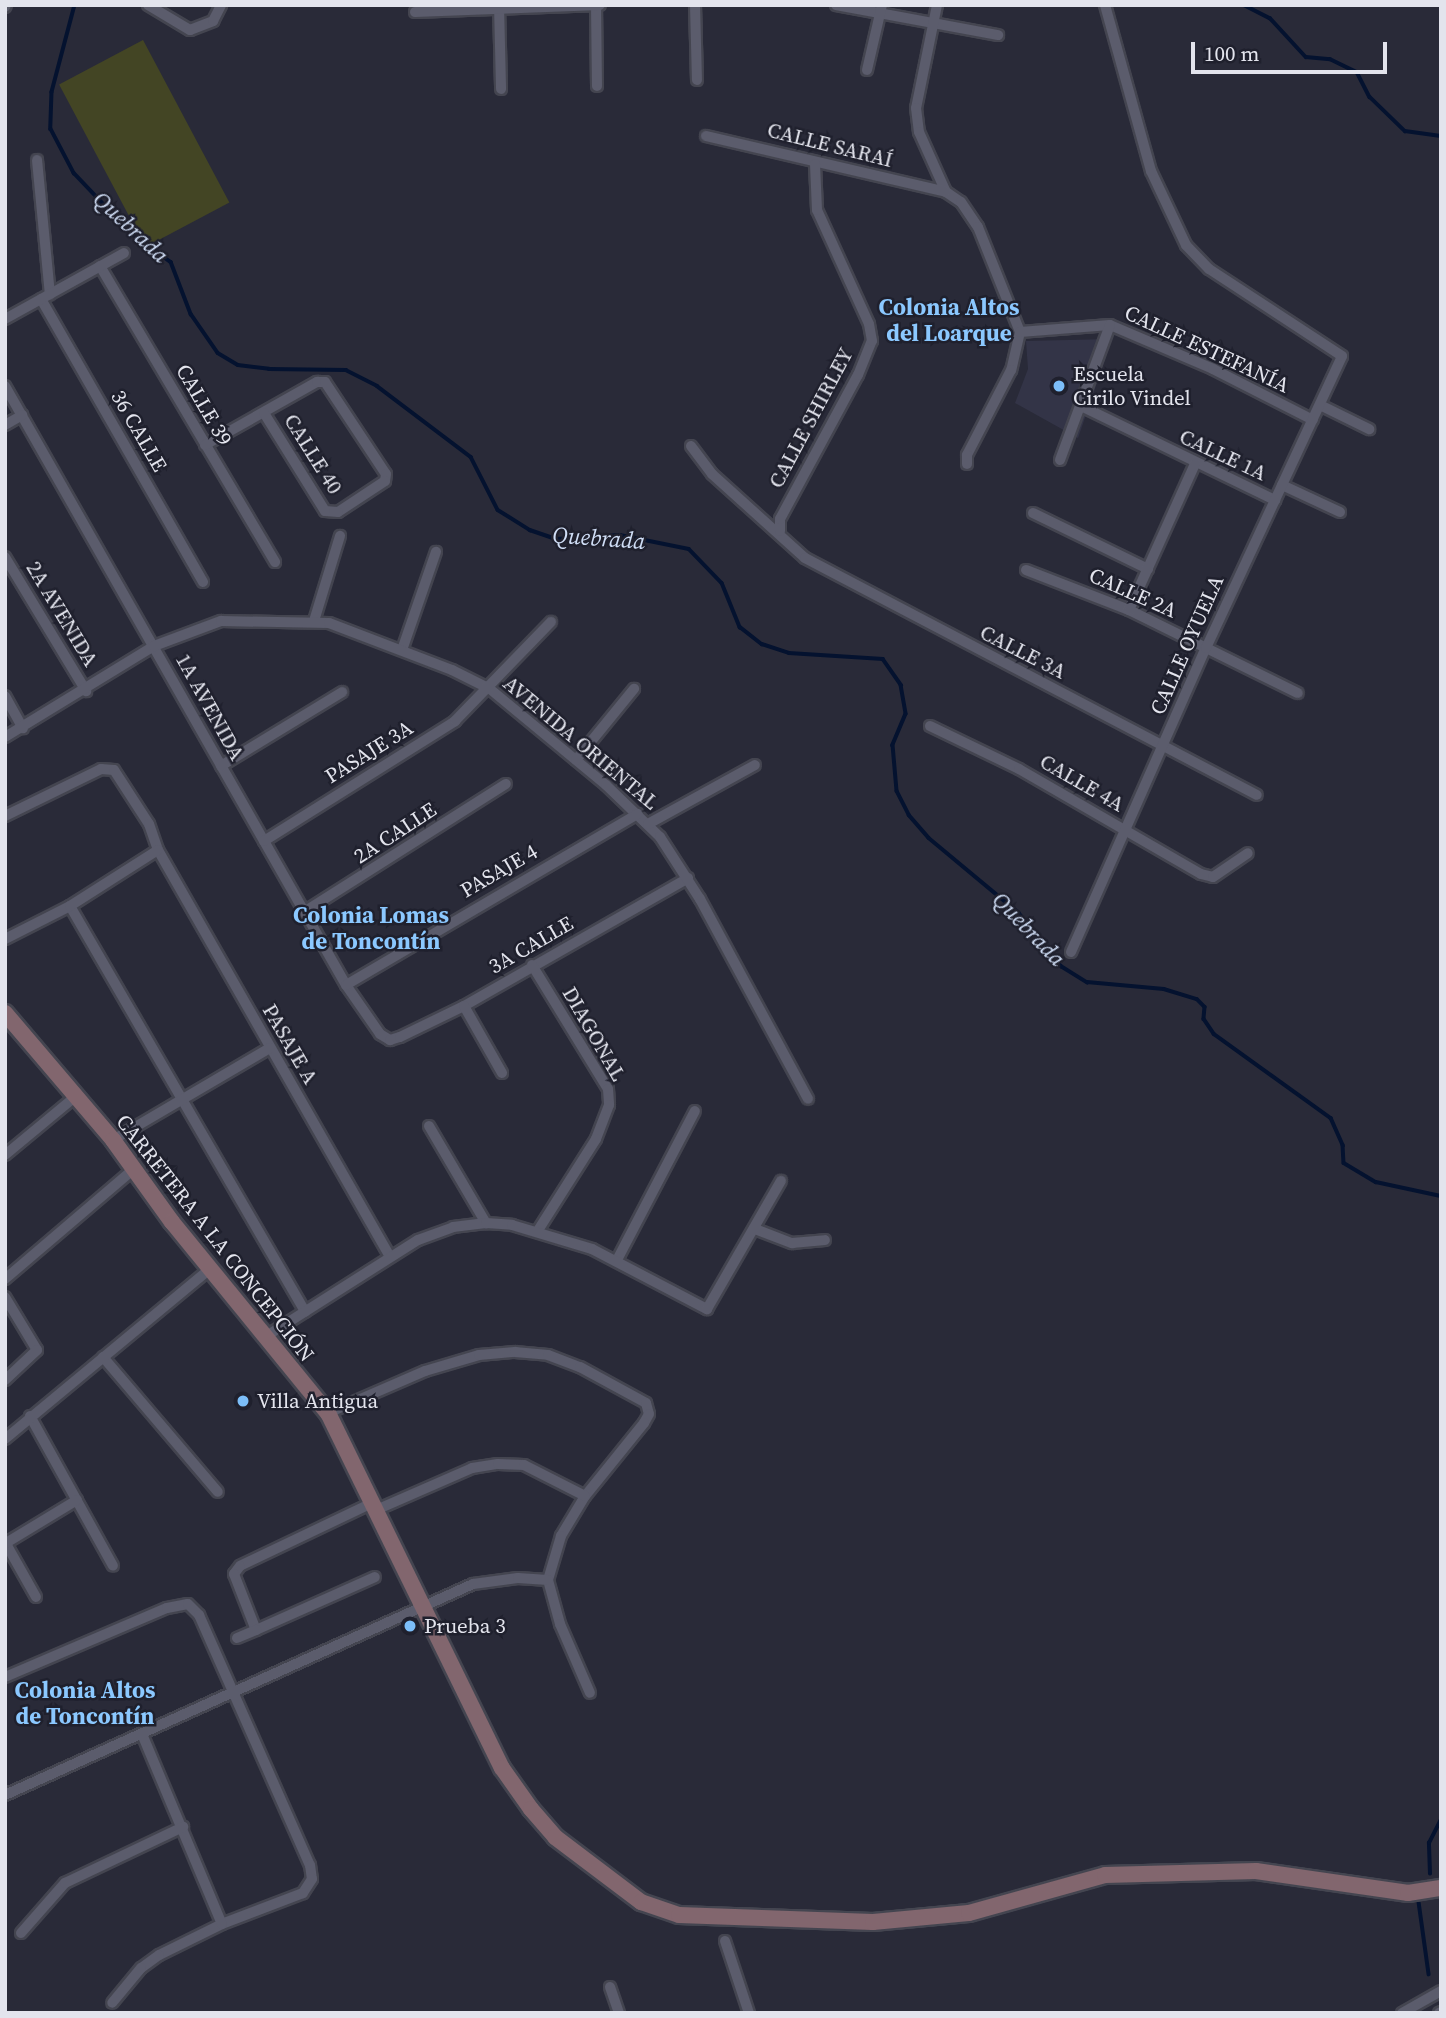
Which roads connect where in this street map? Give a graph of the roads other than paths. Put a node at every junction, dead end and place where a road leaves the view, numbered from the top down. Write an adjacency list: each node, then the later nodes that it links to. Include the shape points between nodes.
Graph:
1 (148, 5): 2 (street, via 190,30 213,21)
2 (221, 5)
3 (597, 5): 8 (street); 15 (street)
4 (695, 5): 14 (street)
5 (836, 5): 9 (street)
6 (937, 5): 11 (street)
7 (1105, 5): 28 (street, CALLE OYUELA, via 1151,171 1186,245 1209,270 1342,356)
8 (499, 6): 10 (street); 16 (street)
9 (881, 8): 11 (street); 13 (street)
10 (415, 12)
11 (933, 23): 12 (street); 20 (street, via 916,108 919,132)
12 (998, 35)
13 (867, 70)
14 (697, 80)
15 (597, 86)
16 (501, 89)
17 (706, 136): 19 (street, CALLE SARAÍ)
18 (37, 160): 23 (street)
19 (815, 164): 20 (street, CALLE SARAÍ); 44 (street, CALLE SHIRLEY, via 817,210 869,324 872,341 779,519)
20 (946, 192): 26 (street, via 961,202 978,227)
21 (124, 253): 22 (street)
22 (100, 266): 23 (street); 35 (street, CALLE 39)
23 (46, 297): 24 (street); 51 (street, 36 CALLE)
24 (5, 319)
25 (1110, 325): 26 (street, CALLE ESTEFANÍA); 29 (street); 32 (street, CALLE ESTEFANÍA, via 1213,369)
26 (1020, 332): 38 (street, via 1011,370 967,455)
27 (5, 386): 31 (street, 1A AVENIDA)
28 (1320, 405): 32 (street, CALLE OYUELA); 34 (street)
29 (1081, 406): 37 (street); 39 (street, CALLE 1A)
30 (264, 413): 30 (street, CALLE 40, via 317,382 331,385 386,474 379,488 332,514 325,511); 35 (street)
31 (22, 415): 33 (street); 55 (street, 1A AVENIDA)
32 (1313, 421): 40 (street, CALLE OYUELA)
33 (5, 425)
34 (1369, 429)
35 (205, 445): 48 (street, CALLE 39)
36 (691, 446): 44 (street, CALLE 3A, via 728,491)
37 (1060, 460)
38 (967, 464)
39 (1195, 464): 41 (street, CALLE 1A); 50 (street)
40 (1282, 485): 41 (street, CALLE OYUELA); 42 (street, CALLE 1A)
41 (1275, 500): 56 (street, CALLE OYUELA)
42 (1340, 512)
43 (1033, 513): 50 (street)
44 (780, 531): 67 (street, CALLE 3A, via 805,558)
45 (340, 536): 53 (street)
46 (436, 552): 57 (street)
47 (5, 557): 60 (street, 2A AVENIDA)
48 (275, 562)
49 (1026, 569): 52 (street, CALLE 2A)
50 (1148, 569): 52 (street)
51 (203, 582)
52 (1129, 610): 56 (street, CALLE 2A)
53 (314, 621): 55 (street, AVENIDA ORIENTAL, via 221,621); 57 (street, AVENIDA ORIENTAL)
54 (551, 622): 58 (street, PASAJE 3A)
55 (155, 646): 60 (street, AVENIDA ORIENTAL); 70 (street, 1A AVENIDA)
56 (1206, 648): 62 (street, CALLE 2A); 67 (street, CALLE OYUELA)
57 (402, 650): 58 (street, AVENIDA ORIENTAL)
58 (490, 689): 68 (street, AVENIDA ORIENTAL); 77 (street, PASAJE 3A, via 454,721)
59 (634, 689): 68 (street)
60 (86, 691): 65 (street, AVENIDA ORIENTAL)
61 (342, 692): 70 (street)
62 (1298, 693)
63 (5, 696): 65 (street)
64 (930, 726): 76 (street, CALLE 4A, via 1019,769)
65 (23, 728): 66 (street, AVENIDA ORIENTAL)
66 (5, 737)
67 (1164, 745): 72 (street, CALLE 3A); 76 (street, CALLE OYUELA)
68 (576, 760): 73 (street, AVENIDA ORIENTAL)
69 (755, 765): 75 (street)
70 (221, 766): 77 (street, 1A AVENIDA)
71 (506, 784): 82 (street, 2A CALLE)
72 (1257, 795)
73 (636, 814): 75 (street, AVENIDA ORIENTAL); 86 (street, PASAJE 4)
74 (5, 816): 78 (street, PASAJE A, via 108,767 149,824)
75 (648, 824): 80 (street, AVENIDA ORIENTAL)
76 (1127, 831): 79 (street, CALLE 4A, via 1213,877); 84 (street, CALLE OYUELA)
77 (264, 841): 82 (street, 1A AVENIDA)
78 (158, 850): 81 (street); 90 (street, PASAJE A)
79 (1248, 853)
80 (688, 878): 85 (street, 3A CALLE); 94 (street, AVENIDA ORIENTAL)
81 (70, 906): 83 (street); 93 (street)
82 (304, 912): 86 (street, 1A AVENIDA)
83 (5, 939)
84 (1071, 952)
85 (532, 965): 87 (street, 3A CALLE); 103 (street, DIAGONAL, via 608,1089 609,1105 596,1139)
86 (346, 985): 89 (street, 1A AVENIDA, via 374,1027)
87 (464, 1006): 89 (street, 3A CALLE); 91 (street)
88 (5, 1013): 92 (main road, CARRETERA A LA CONCEPCIÓN)
89 (390, 1040)
90 (270, 1048): 93 (street); 105 (street, PASAJE A)
91 (502, 1073)
92 (76, 1096): 97 (main road, CARRETERA A LA CONCEPCIÓN); 98 (street)
93 (182, 1096): 97 (street); 110 (street)
94 (808, 1099)
95 (695, 1111): 106 (street)
96 (429, 1126): 101 (street)
97 (113, 1140): 99 (main road, CARRETERA A LA CONCEPCIÓN)
98 (5, 1155)
99 (134, 1169): 107 (main road, CARRETERA A LA CONCEPCIÓN); 108 (street)
100 (781, 1181): 102 (street)
101 (486, 1223): 103 (street); 105 (street, via 453,1227)
102 (755, 1229): 104 (street, via 792,1243); 106 (street, via 707,1309)
103 (537, 1232): 106 (street)
104 (824, 1240)
105 (390, 1257): 110 (street)
106 (617, 1260)
107 (210, 1269): 111 (main road, CARRETERA A LA CONCEPCIÓN); 112 (street)
108 (5, 1279)
109 (5, 1297): 113 (street, via 37,1350)
110 (305, 1312): 111 (street)
111 (265, 1337): 114 (main road, CARRETERA A LA CONCEPCIÓN)
112 (103, 1357): 115 (street); 117 (street)
113 (5, 1380)
114 (328, 1413): 118 (street, via 425,1371 479,1355 548,1355 640,1398 648,1408 644,1423); 120 (main road, CARRETERA A LA CONCEPCIÓN)
115 (30, 1416): 116 (street); 119 (street)
116 (5, 1438)
117 (218, 1492)
118 (585, 1496): 120 (street, via 524,1465 498,1464 472,1468); 124 (street, via 561,1536)
119 (76, 1500): 121 (street); 122 (street)
120 (374, 1506): 126 (main road, CARRETERA A LA CONCEPCIÓN); 127 (street, via 240,1566 235,1582)
121 (6, 1543): 125 (street)
122 (113, 1566)
123 (374, 1577): 127 (street)
124 (548, 1580): 126 (street, via 492,1579); 131 (street, via 560,1624)
125 (36, 1597)
126 (423, 1609): 130 (street); 135 (main road, CARRETERA A LA CONCEPCIÓN, via 502,1768 531,1809 582,1860 641,1902 665,1913 788,1923 873,1922 969,1913 1105,1875 1188,1870 1304,1876 1408,1894)
127 (256, 1630): 128 (street)
128 (237, 1638)
129 (5, 1678): 130 (street, via 167,1608 188,1604 199,1615)
130 (234, 1693): 132 (street); 136 (street, via 312,1872 303,1893)
131 (590, 1693)
132 (142, 1734): 133 (street); 134 (street)
133 (5, 1795)
134 (183, 1827): 136 (street); 137 (street, via 65,1883)
135 (1441, 1888)
136 (222, 1924): 141 (street, via 141,1968)
137 (21, 1933)
138 (725, 1941): 143 (street)
139 (610, 1987): 142 (street)
140 (1441, 1992): 144 (street)
141 (112, 2003)
142 (619, 2013)
143 (749, 2013)
144 (1402, 2013)

